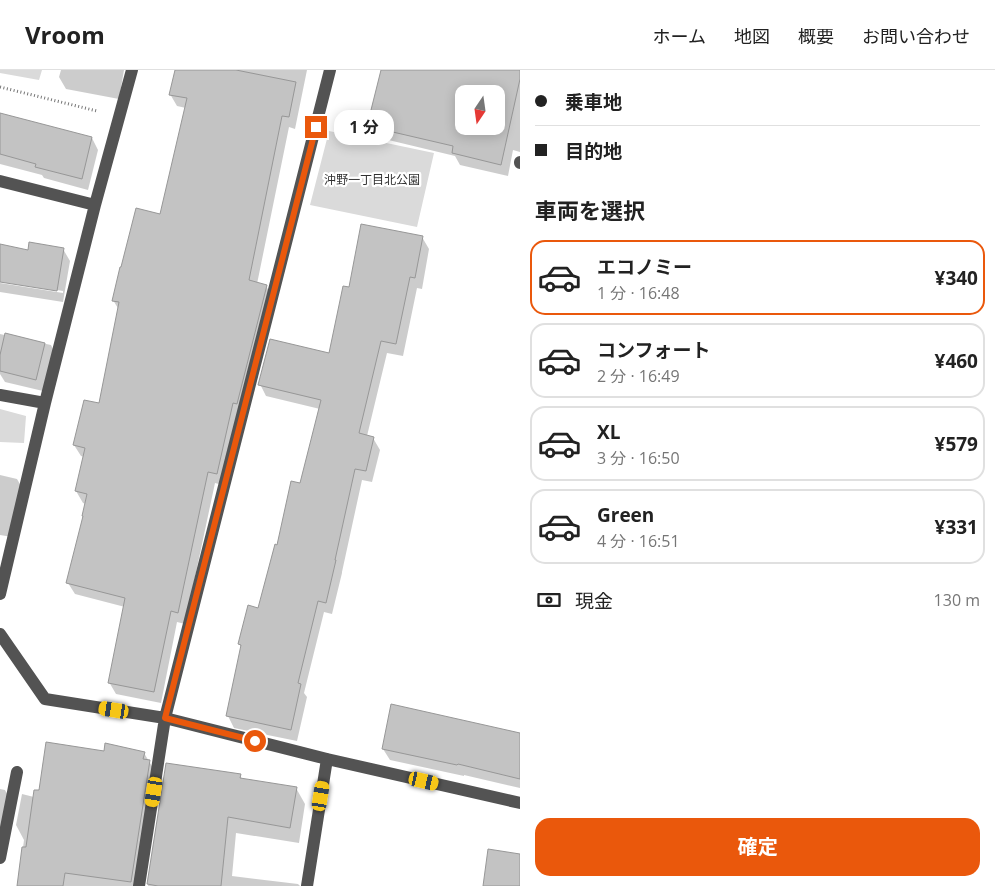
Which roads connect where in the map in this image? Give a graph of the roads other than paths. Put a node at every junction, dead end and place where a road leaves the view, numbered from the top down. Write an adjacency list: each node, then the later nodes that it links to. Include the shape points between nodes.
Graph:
1 (132, 70): 4 (street)
2 (330, 70): 9 (street)
3 (0, 181): 4 (street)
4 (94, 204): 6 (street)
5 (0, 395): 6 (street)
6 (45, 403): 7 (street)
7 (0, 594)
8 (0, 634): 9 (street, via 45,700)
9 (165, 718): 10 (street); 14 (street)
10 (327, 759): 12 (street); 15 (street)
11 (17, 772): 13 (street)
12 (520, 803)
13 (0, 858)
14 (139, 886)
15 (306, 886)

